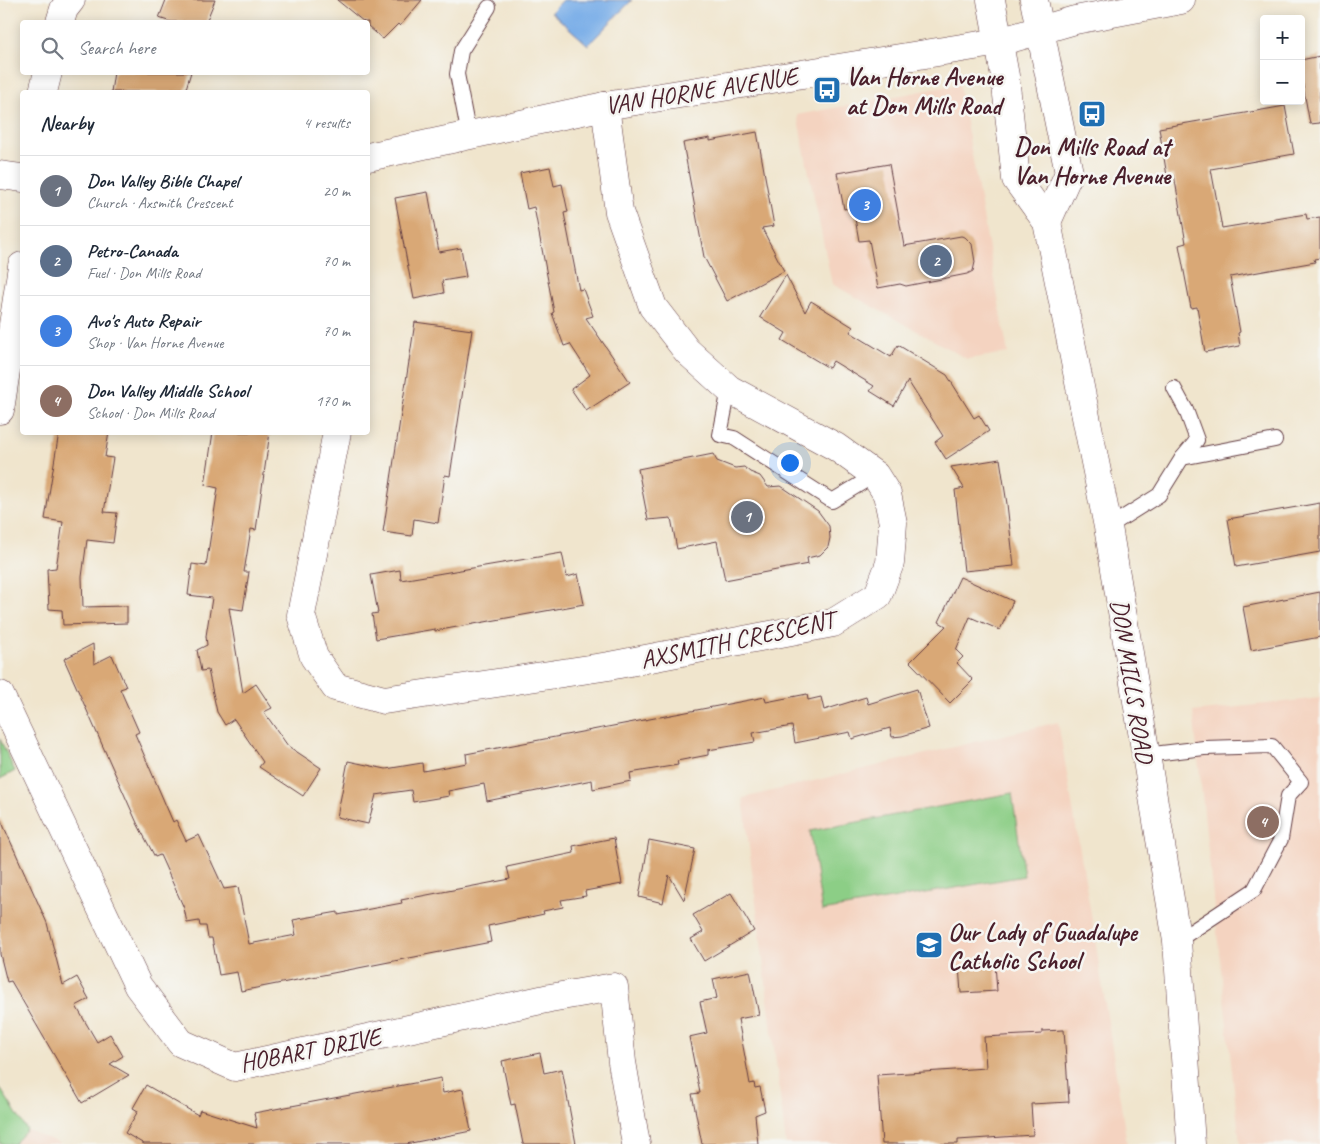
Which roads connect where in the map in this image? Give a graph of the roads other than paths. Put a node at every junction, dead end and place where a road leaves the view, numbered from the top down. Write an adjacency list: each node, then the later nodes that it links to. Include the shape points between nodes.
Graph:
1 (71, 0): 6 (street)
2 (991, 0): 8 (street, DON MILLS ROAD)
3 (1034, 0): 7 (street)
4 (1181, 0): 7 (street, VAN HORNE AVENUE, via 1075,20)
5 (489, 7): 12 (lane, via 461,52 457,74)
6 (61, 20)
7 (1039, 31): 8 (street, VAN HORNE AVENUE); 16 (street, via 1069,173)
8 (999, 42): 11 (street, VAN HORNE AVENUE); 16 (street, DON MILLS ROAD, via 1016,179)
9 (47, 75): 10 (street)
10 (44, 90)
11 (604, 106): 12 (street, VAN HORNE AVENUE); 19 (street, AXSMITH CRESCENT, via 619,212 653,307 687,351)
12 (469, 136): 13 (street, VAN HORNE AVENUE)
13 (370, 157)
14 (0, 175): 15 (street)
15 (20, 178)
16 (1047, 222): 25 (street, DON MILLS ROAD)
17 (20, 279): 20 (street)
18 (1174, 388): 23 (lane, via 1197,440)
19 (729, 389): 24 (street, AXSMITH CRESCENT, via 836,447); 24 (lane, via 720,435 734,438 832,501)
20 (0, 410)
21 (336, 435): 24 (street, AXSMITH CRESCENT, via 302,615 314,657 335,687 384,700 609,666 833,623 878,595 890,563 893,523 887,494)
22 (1275, 440): 23 (lane)
23 (1182, 458): 25 (lane, via 1159,495)
24 (875, 475)
25 (1108, 527): 27 (street, DON MILLS ROAD)
26 (0, 695): 29 (street, HOBART DRIVE, via 138,986 181,1044 235,1068 550,998 614,987)
27 (1145, 755): 28 (street, DON MILLS ROAD); 28 (lane, via 1204,748 1272,746 1301,782 1288,796 1281,839 1254,890)
28 (1177, 941): 30 (street, DON MILLS ROAD)
29 (636, 1144)
30 (1191, 1144)

